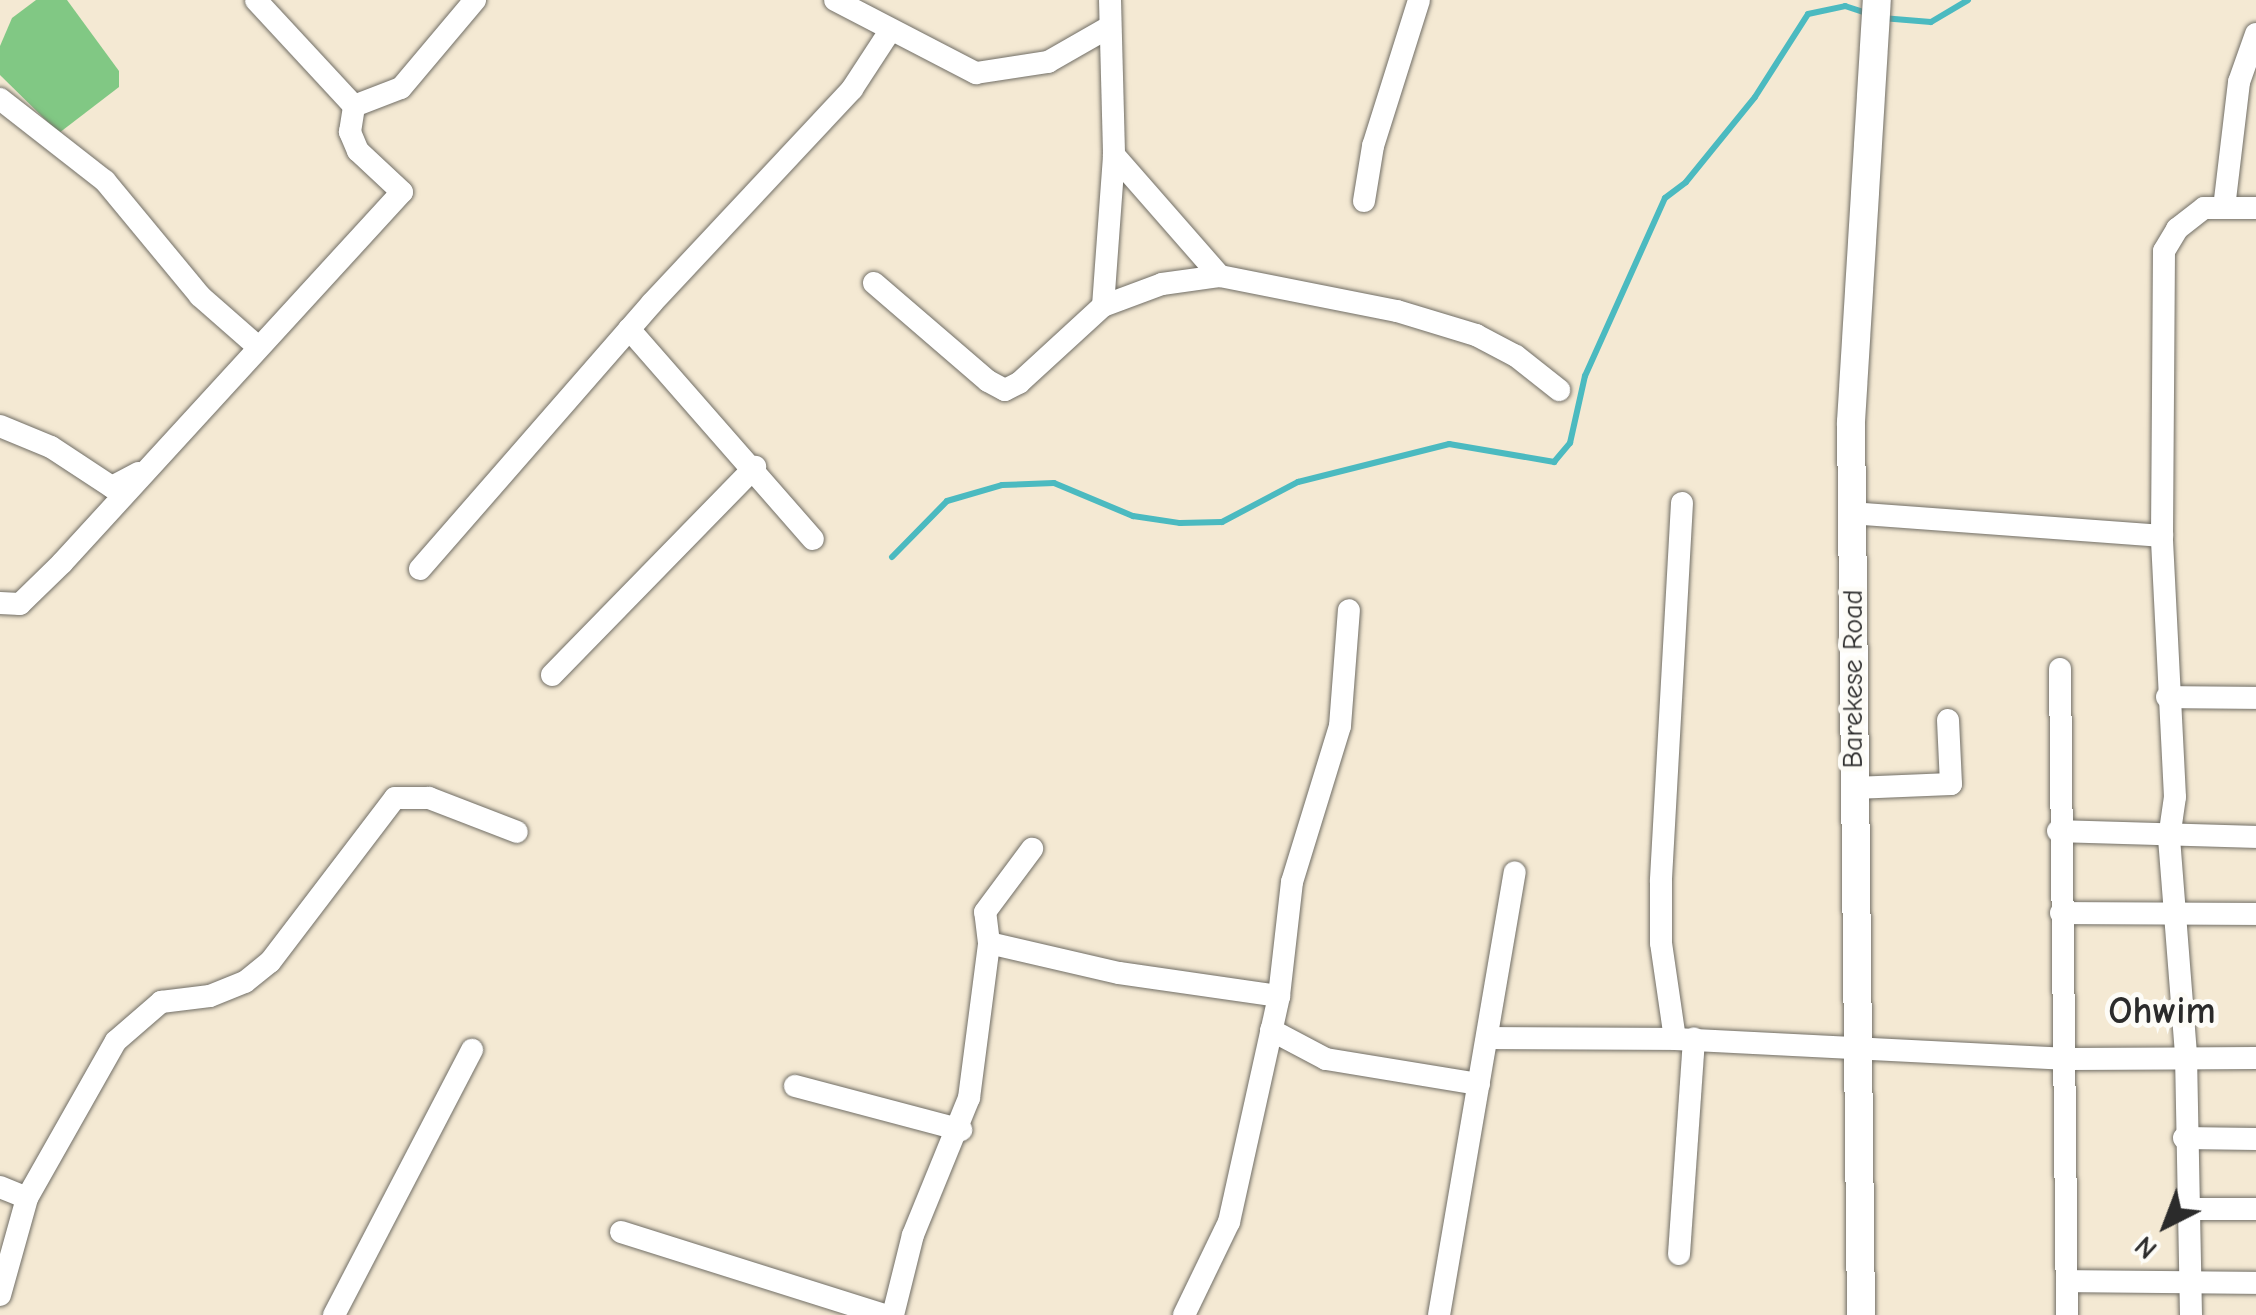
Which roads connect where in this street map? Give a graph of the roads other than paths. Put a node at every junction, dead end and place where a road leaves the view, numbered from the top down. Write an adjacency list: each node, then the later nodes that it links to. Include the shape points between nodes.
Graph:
1 (256, 0): 11 (street)
2 (475, 0): 11 (street, via 400,88)
3 (835, 0): 8 (street)
4 (1110, 0): 7 (street)
5 (1419, 0): 13 (street, via 1373,146)
6 (1877, 0): 26 (main road, Barekese Road, via 1858,242)
7 (1109, 27): 8 (street, via 1048,62 976,73); 12 (street)
8 (890, 31): 19 (street, via 852,89)
9 (2256, 34): 14 (street, via 2239,82)
10 (0, 99): 20 (street, via 105,181 200,296)
11 (354, 106): 20 (street, via 350,132 358,151 402,192)
12 (1114, 155): 16 (street); 18 (street)
13 (1364, 200)
14 (2224, 208): 15 (street); 27 (street, via 2204,208 2177,229 2164,251)
15 (2256, 208)
16 (1220, 276): 18 (street, via 1162,284); 21 (street, via 1397,311 1476,335)
17 (874, 283): 18 (street, via 1004,390)
18 (1103, 306)
19 (629, 329): 24 (street); 29 (street)
20 (258, 347): 23 (street)
21 (1559, 390)
22 (0, 426): 23 (street, via 50,447 112,487)
23 (155, 464): 30 (street, via 25,602)
24 (755, 467): 28 (street); 33 (street)
25 (1682, 503): 51 (street, via 1661,942)
26 (1851, 514): 27 (street); 37 (main road, Barekese Road)
27 (2162, 536): 34 (street)
28 (813, 539)
29 (420, 570)
30 (0, 603)
31 (1349, 610): 48 (street, via 1340,726 1292,882)
32 (2060, 669): 38 (street)
33 (552, 674)
34 (2167, 697): 35 (street); 41 (street, via 2175,797)
35 (2256, 698)
36 (1948, 720): 37 (street, via 1951,784)
37 (1854, 788): 53 (main road, Barekese Road)
38 (2058, 831): 41 (street); 44 (street)
39 (516, 832): 63 (street, via 429,798 395,798 270,962 245,982 210,996 161,1002 116,1041)
40 (2256, 837): 41 (street)
41 (2169, 838): 46 (street)
42 (1032, 849): 47 (street, via 985,912)
43 (1514, 872): 50 (street)
44 (2062, 912): 46 (street); 56 (street)
45 (2256, 914): 46 (street)
46 (2176, 915): 54 (street)
47 (989, 944): 48 (street, via 1068,964); 59 (street)
48 (1279, 996): 49 (street)
49 (1271, 1030): 57 (street, via 1326,1060); 75 (street, via 1228,1222)
50 (1490, 1038): 51 (street); 57 (street)
51 (1685, 1039): 53 (street); 67 (street)
52 (472, 1050): 72 (street)
53 (1854, 1051): 56 (street); 77 (main road, Barekese Road)
54 (2186, 1054): 55 (street); 56 (street); 60 (street)
55 (2256, 1058)
56 (2068, 1060): 68 (street)
57 (1479, 1084): 76 (street)
58 (794, 1086): 59 (street)
59 (961, 1130): 74 (street, via 923,1209)
60 (2184, 1138): 61 (street); 64 (street)
61 (2256, 1139)
62 (0, 1187): 63 (street)
63 (26, 1198): 71 (street)
64 (2188, 1209): 65 (street); 69 (street)
65 (2256, 1209)
66 (621, 1232): 73 (street)
67 (1679, 1254)
68 (2067, 1281): 69 (street); 78 (street)
69 (2190, 1282): 70 (street); 79 (street)
70 (2256, 1283)
71 (0, 1295)
72 (334, 1315)
73 (884, 1315)
74 (894, 1315)
75 (1184, 1315)
76 (1439, 1315)
77 (1861, 1315)
78 (2067, 1315)
79 (2191, 1315)

